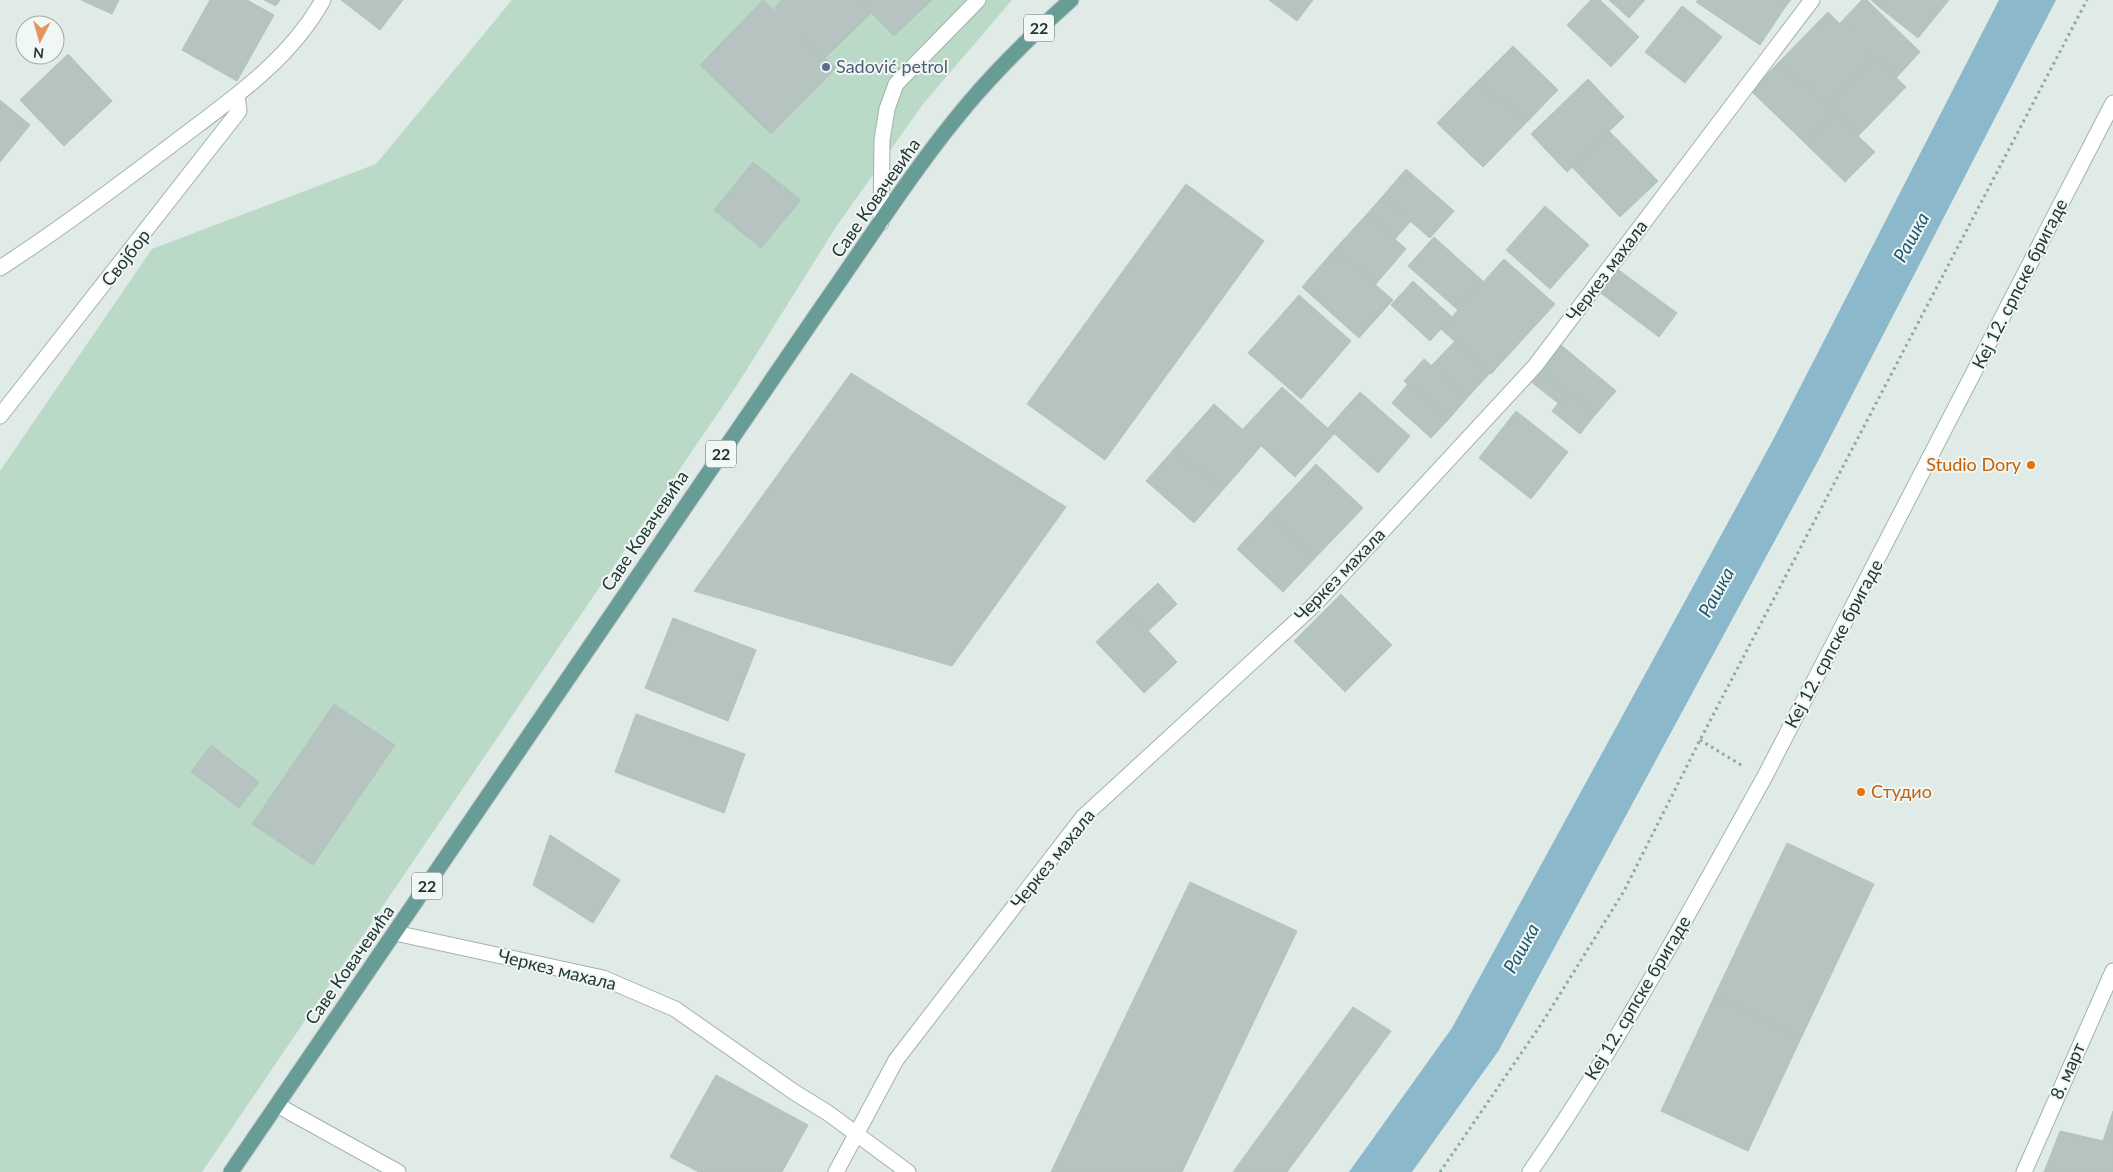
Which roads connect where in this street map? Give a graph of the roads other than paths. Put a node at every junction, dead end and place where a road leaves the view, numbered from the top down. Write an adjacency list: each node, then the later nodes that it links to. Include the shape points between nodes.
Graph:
1 (323, 0): 5 (street, via 312,20 259,78)
2 (978, 0): 7 (street, via 896,84 887,109 882,140)
3 (1071, 0): 7 (main road, Саве Ковачевића / 22, via 1009,58 966,106)
4 (1812, 0): 13 (street, Черкез махала, via 1535,366 1314,605 1083,817 896,1060)
5 (238, 95): 8 (street, via 61,228); 9 (street, Својбор, via 239,111)
6 (2113, 103): 18 (street, Кеј 12. српске бригаде, via 1764,778 1635,1004)
7 (880, 223): 10 (main road, Саве Ковачевића / 22)
8 (0, 268)
9 (0, 416)
10 (395, 934): 12 (main road, Саве Ковачевића / 22); 13 (street, Черкез махала, via 603,978 666,1005 828,1112)
11 (2113, 971): 19 (street, 8. март)
12 (277, 1105): 14 (main road, Саве Ковачевића / 22); 15 (street)
13 (856, 1135): 16 (street, Черкез махала); 17 (street, Черкез махала)
14 (231, 1172)
15 (398, 1172)
16 (836, 1172)
17 (908, 1172)
18 (1530, 1172)
19 (2024, 1172)

